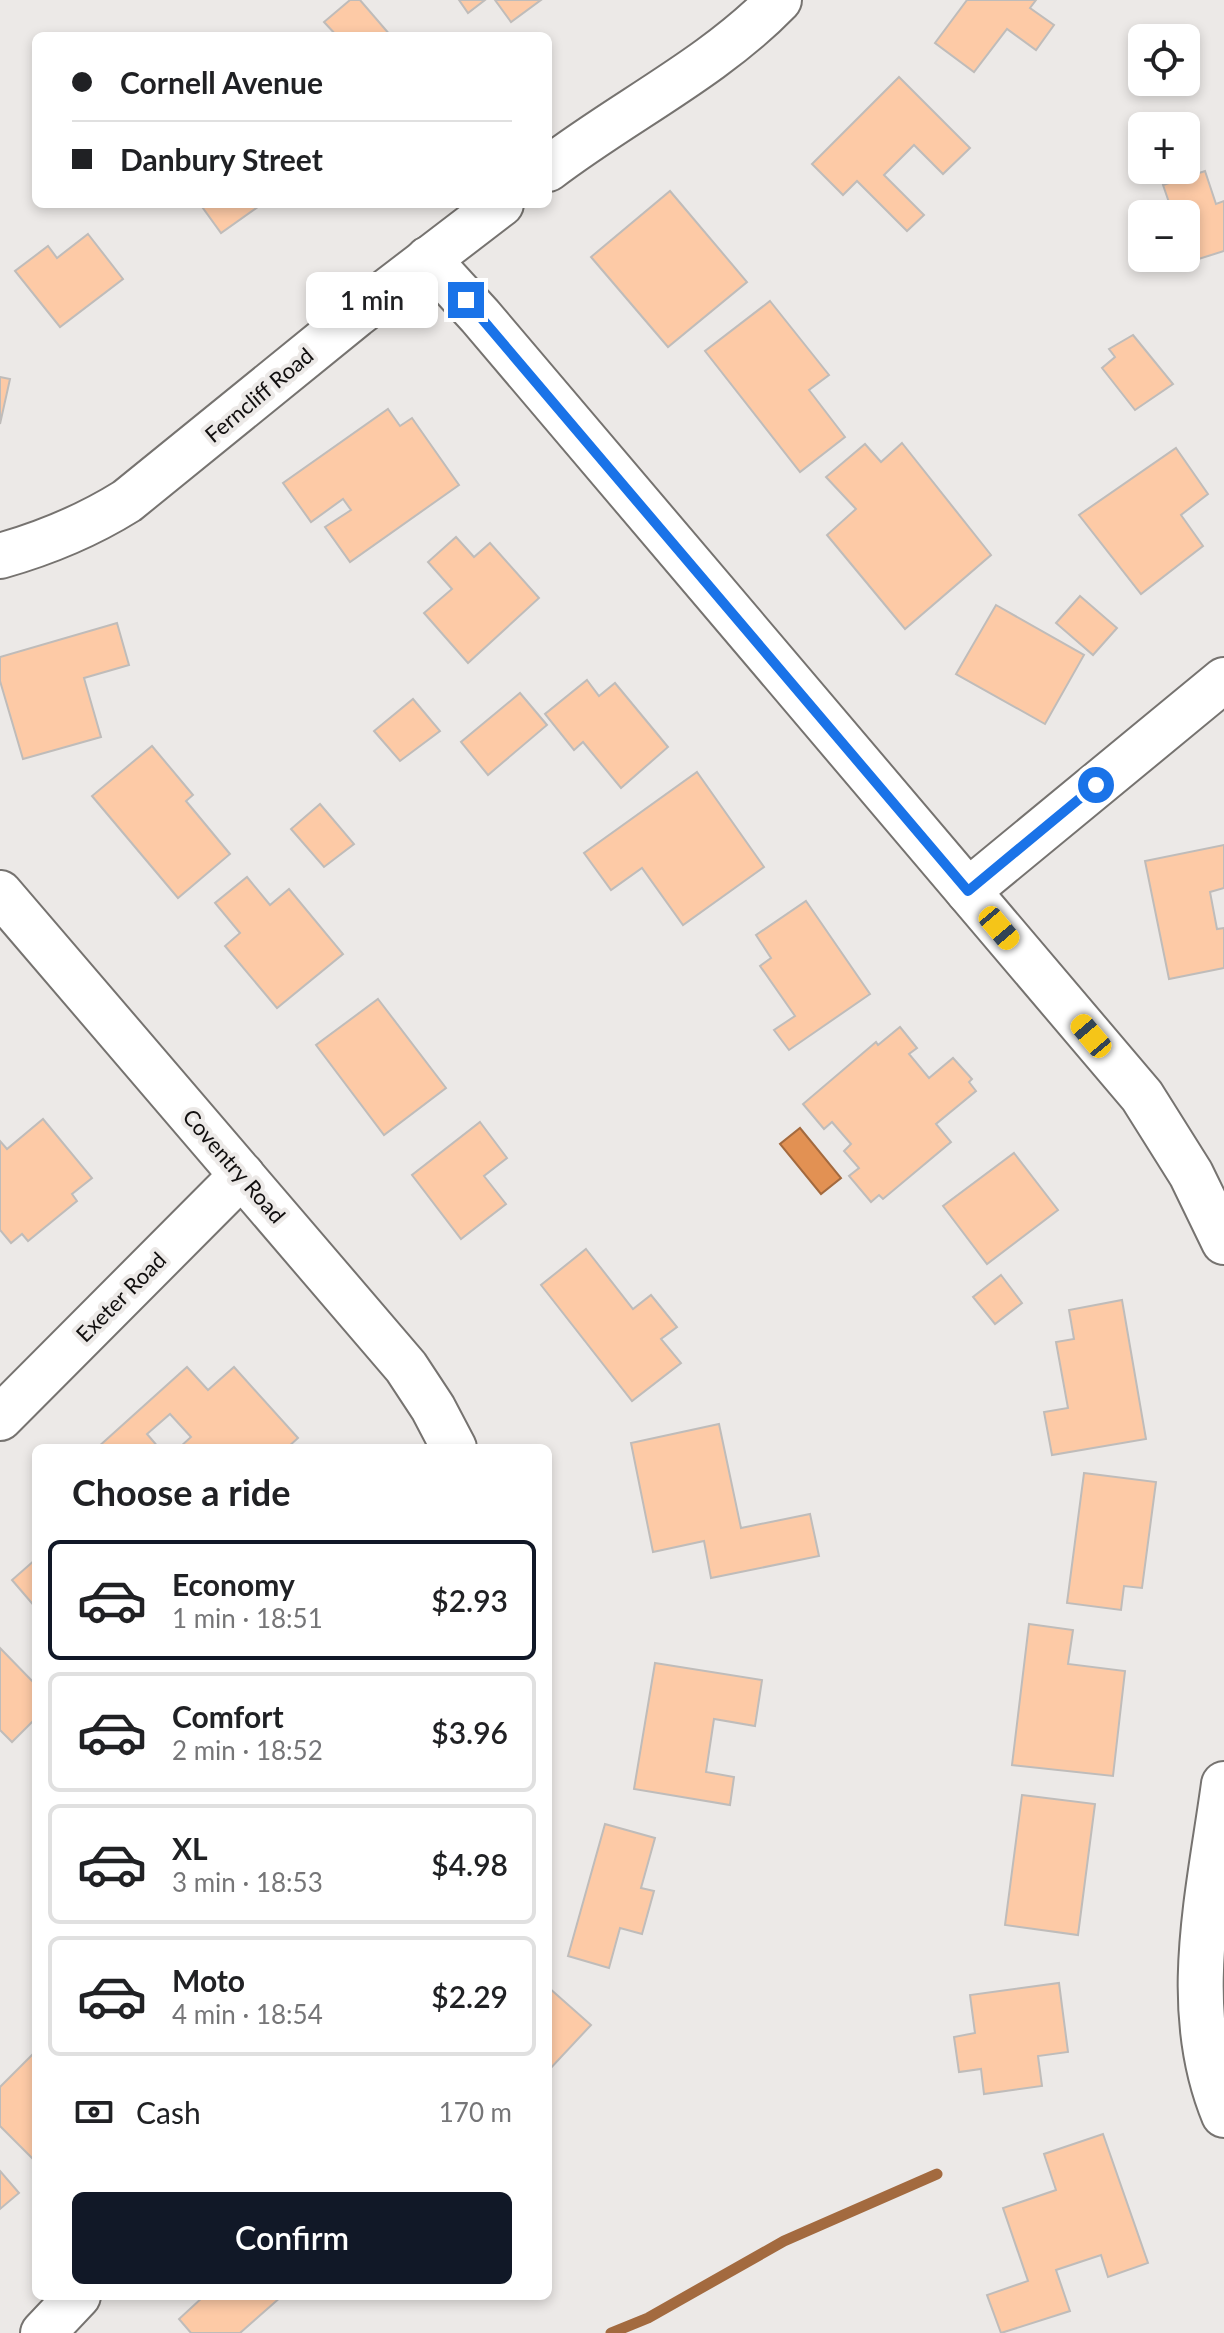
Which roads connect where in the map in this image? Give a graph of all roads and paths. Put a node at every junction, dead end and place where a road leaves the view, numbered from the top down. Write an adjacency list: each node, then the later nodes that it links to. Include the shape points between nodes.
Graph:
1 (779, 0): 2 (street, via 704,64)
2 (552, 166)
3 (496, 208): 4 (street, Ferncliff Road)
4 (428, 259): 5 (street, Ferncliff Road, via 127,501 65,535); 7 (street)
5 (0, 556)
6 (1224, 680): 7 (street)
7 (968, 891): 10 (street, via 1142,1096 1191,1174)
8 (0, 893): 9 (street, Coventry Road)
9 (242, 1175): 11 (street, Exeter Road); 12 (street, Coventry Road, via 406,1367)
10 (1224, 1242)
11 (0, 1418)
12 (452, 1444)
13 (1224, 1784): 14 (street, via 1199,2004 1209,2072)
14 (1224, 2115)
15 (74, 2300): 16 (street)
16 (43, 2333)

